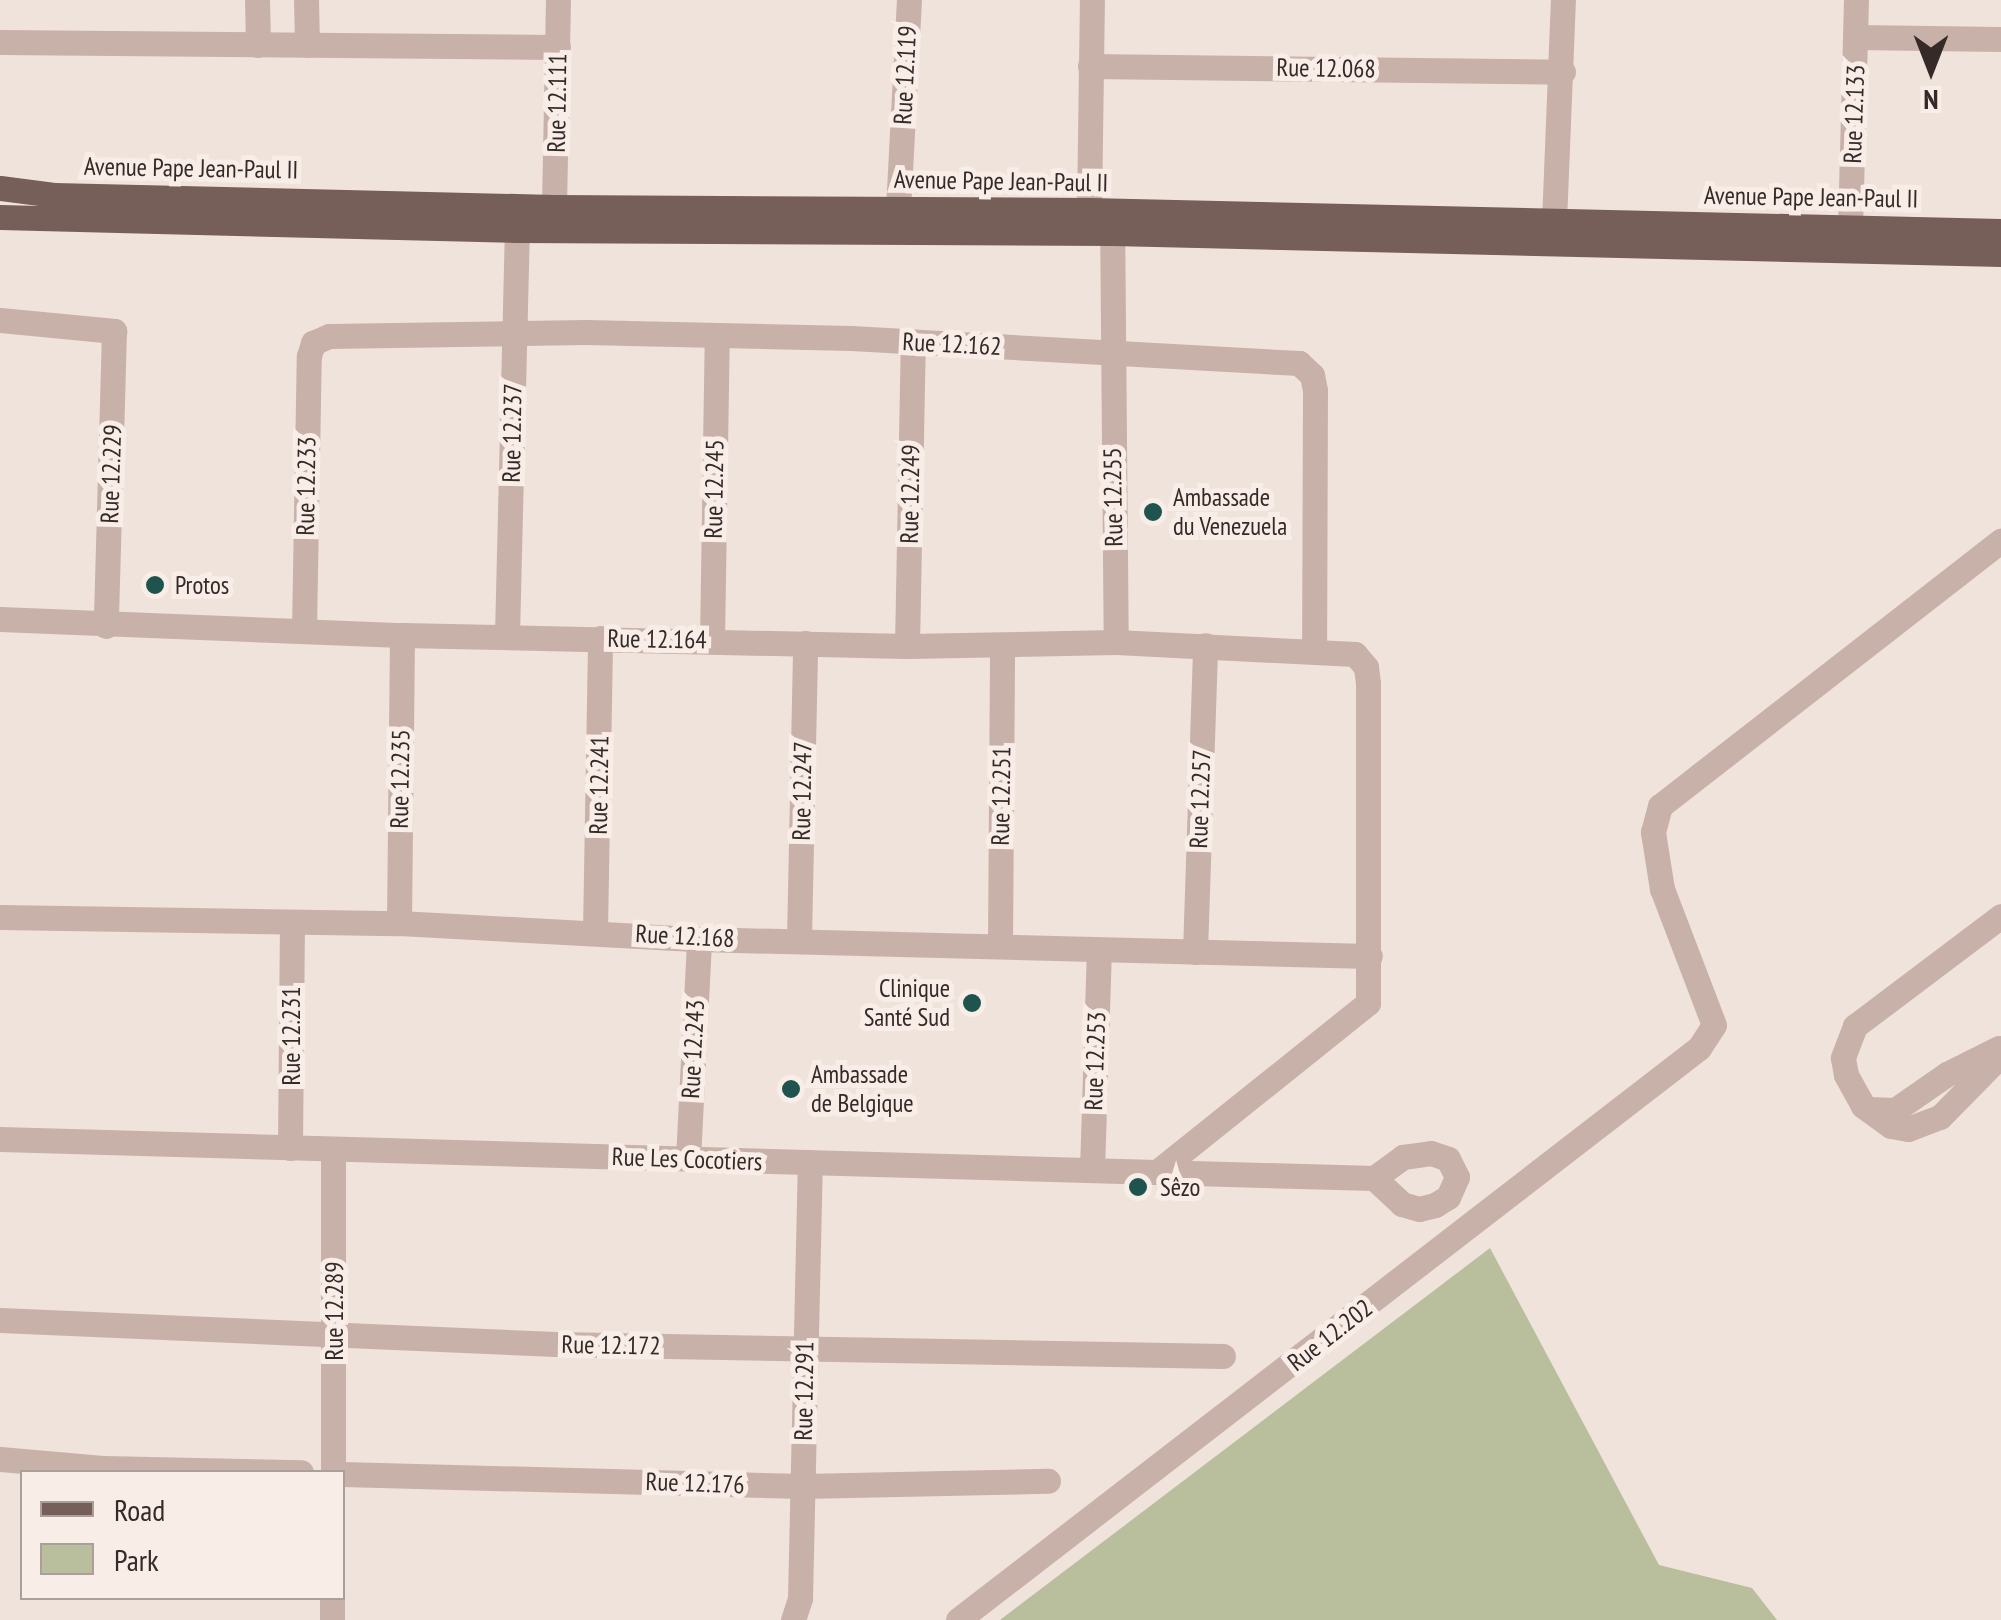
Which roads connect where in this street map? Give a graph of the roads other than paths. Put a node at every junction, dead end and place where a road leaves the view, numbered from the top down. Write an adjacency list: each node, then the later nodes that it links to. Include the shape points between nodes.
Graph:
1 (257, 0): 11 (street)
2 (306, 0): 12 (street)
3 (558, 0): 13 (street, Rue 12.111)
4 (909, 0): 18 (street, Rue 12.119)
5 (1092, 0): 14 (street, Rue 12.255)
6 (1563, 0): 15 (street)
7 (1856, 0): 8 (street, Rue 12.133)
8 (1856, 37): 9 (street); 22 (street, Rue 12.133)
9 (2001, 38)
10 (0, 42): 11 (street)
11 (258, 44): 12 (street)
12 (306, 45): 13 (street)
13 (558, 47): 17 (street, Rue 12.111)
14 (1090, 66): 15 (street, Rue 12.068); 20 (street, Rue 12.255)
15 (1563, 72): 21 (street)
16 (0, 188): 17 (main road, Avenue Pape Jean-Paul II, via 54,195)
17 (554, 207): 18 (main road, Avenue Pape Jean-Paul II)
18 (898, 209): 20 (main road, Avenue Pape Jean-Paul II)
19 (0, 216): 23 (main road, Avenue Pape Jean-Paul II)
20 (1104, 218): 21 (main road, Avenue Pape Jean-Paul II); 23 (main road, Avenue Pape Jean-Paul II); 25 (main road, Avenue Pape Jean-Paul II); 31 (street, Rue 12.255)
21 (1554, 222): 22 (main road, Avenue Pape Jean-Paul II)
22 (1850, 228): 24 (main road, Avenue Pape Jean-Paul II)
23 (517, 230): 27 (street, Rue 12.237)
24 (2001, 231)
25 (2001, 254)
26 (0, 320): 34 (street, Rue 12.229, via 108,326 116,336)
27 (514, 331): 28 (street, Rue 12.162); 30 (street, Rue 12.162, via 329,336); 37 (street, Rue 12.237)
28 (717, 338): 29 (street, Rue 12.162); 39 (street, Rue 12.245)
29 (913, 342): 31 (street, Rue 12.162); 43 (street, Rue 12.249)
30 (314, 343): 35 (street, Rue 12.233)
31 (1110, 353): 40 (street, Rue 12.255); 45 (street, Rue 12.162, via 1298,363 1312,375)
32 (2001, 541): 79 (street, Rue 12.202, via 1660,806 1652,832 1662,889 1714,1024 1698,1048)
33 (0, 619): 34 (street, Rue 12.164)
34 (106, 626): 35 (street, Rue 12.164)
35 (304, 630): 36 (street, Rue 12.164)
36 (402, 634): 37 (street, Rue 12.164); 48 (street, Rue 12.235)
37 (506, 636): 38 (street, Rue 12.164)
38 (600, 638): 39 (street, Rue 12.164); 50 (street, Rue 12.241)
39 (712, 641): 41 (street, Rue 12.164)
40 (1116, 642): 42 (street, Rue 12.164); 44 (street, Rue 12.164)
41 (805, 643): 43 (street, Rue 12.164); 52 (street, Rue 12.247)
42 (1205, 645): 45 (street, Rue 12.164); 55 (street, Rue 12.257)
43 (907, 646): 44 (street, Rue 12.164)
44 (1002, 647): 53 (street, Rue 12.251)
45 (1314, 651): 56 (street, Rue 12.164, via 1355,654 1366,666)
46 (0, 916): 49 (street, Rue 12.168)
47 (2001, 916): 59 (street, via 1855,1026 1844,1058)
48 (399, 923): 49 (street, Rue 12.168); 50 (street, Rue 12.168)
49 (292, 924): 61 (street, Rue 12.231)
50 (595, 931): 51 (street, Rue 12.168)
51 (699, 939): 52 (street, Rue 12.168); 63 (street, Rue 12.243)
52 (798, 939): 53 (street, Rue 12.168)
53 (1000, 946): 54 (street, Rue 12.168)
54 (1099, 951): 55 (street, Rue 12.168); 65 (street, Rue 12.253)
55 (1195, 952): 56 (street, Rue 12.168)
56 (1370, 956): 66 (street, Rue 12.164, via 1368,1004)
57 (2001, 1047): 59 (street, via 1896,1110)
58 (2001, 1056): 59 (street, via 1963,1098 1925,1126 1891,1126)
59 (1864, 1106)
60 (0, 1139): 61 (street, Rue Les Cocotiers)
61 (290, 1148): 62 (street, Rue Les Cocotiers)
62 (334, 1149): 63 (street, Rue Les Cocotiers); 69 (street, Rue 12.289)
63 (688, 1159): 64 (street, Rue Les Cocotiers)
64 (810, 1162): 65 (street, Rue Les Cocotiers); 70 (street, Rue 12.291)
65 (1092, 1170): 66 (street, Rue Les Cocotiers)
66 (1158, 1172): 67 (street, Rue Les Cocotiers)
67 (1374, 1178)
68 (0, 1320): 69 (street, Rue 12.172)
69 (335, 1334): 70 (street, Rue 12.172); 74 (street, Rue 12.289)
70 (805, 1346): 71 (street, Rue 12.172); 77 (street, Rue 12.291)
71 (1223, 1356)
72 (0, 1459): 73 (street)
73 (202, 1470)
74 (334, 1470)
75 (345, 1474): 77 (street, Rue 12.176)
76 (1048, 1481): 77 (street, Rue 12.176)
77 (802, 1486): 78 (street, Rue 12.291)
78 (794, 1619)
79 (958, 1620)

